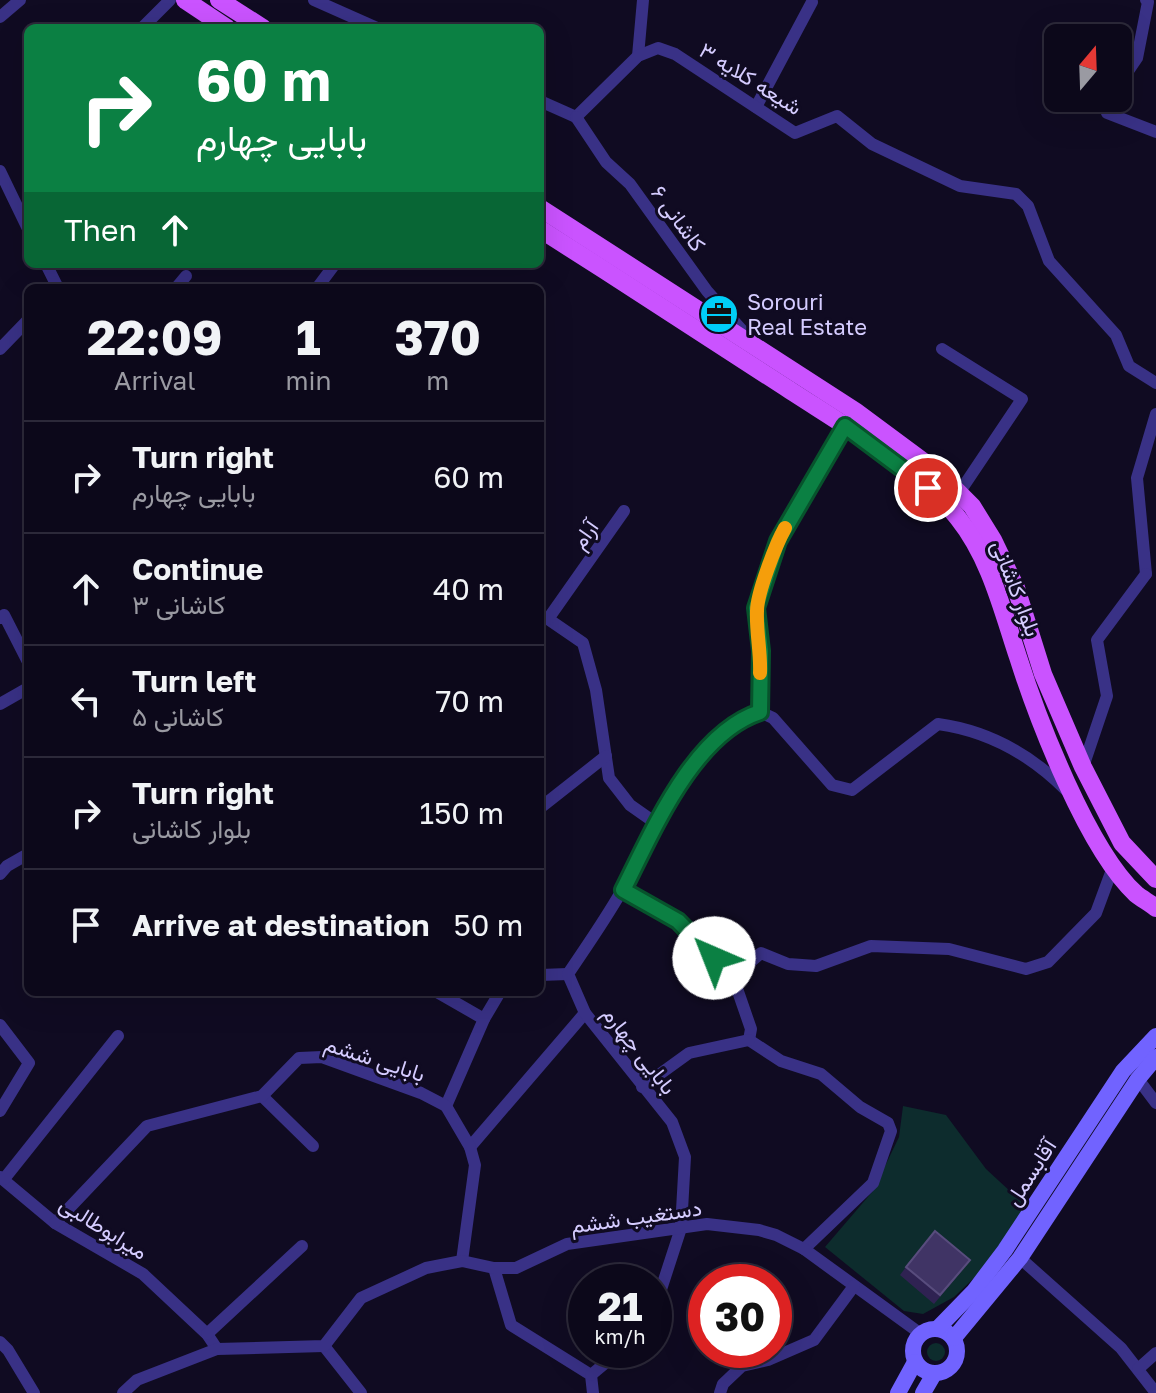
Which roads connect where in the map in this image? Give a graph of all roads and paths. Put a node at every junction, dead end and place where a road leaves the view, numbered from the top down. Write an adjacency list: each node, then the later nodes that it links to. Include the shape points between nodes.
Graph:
1 (20, 0): 10 (street)
2 (170, 0): 11 (street)
3 (185, 0): 12 (main road)
4 (219, 0): 13 (main road)
5 (314, 0): 9 (street)
6 (643, 0): 15 (street)
7 (1146, 0): 16 (street)
8 (812, 2): 18 (street)
9 (338, 4): 14 (street)
10 (0, 17)
11 (146, 24)
12 (221, 24)
13 (257, 24)
14 (370, 24)
15 (638, 56): 18 (street, شیعه کلایه ۳, via 658,48 675,54); 20 (street)
16 (1132, 65)
17 (544, 103): 20 (street)
18 (756, 107): 32 (street, شیعه کلایه ۳, via 795,133 837,116 872,144 960,186 1016,194 1028,206 1049,261 1116,335 1129,366)
19 (1107, 112): 21 (street)
20 (576, 117): 29 (street, کاشانی ۶, via 606,162 630,184 707,291)
21 (1156, 132)
22 (0, 171): 24 (street)
23 (544, 211): 29 (main road, بلوار کاشانی)
24 (24, 221)
25 (544, 232): 34 (main road, بلوار کاشانی)
26 (186, 276): 27 (street)
27 (179, 284)
28 (24, 324): 30 (street)
29 (752, 342): 35 (main road, بلوار کاشانی, via 898,441)
30 (0, 349)
31 (942, 349): 35 (street, via 1022,399)
32 (1156, 383)
33 (1156, 414): 37 (street, via 1137,478)
34 (845, 426): 43 (street, via 778,541 756,608); 46 (main road, بلوار کاشانی, via 958,517 997,593 1028,688)
35 (959, 493): 45 (main road, بلوار کاشانی, via 993,540 1016,588 1043,674)
36 (624, 511): 39 (street, آرام)
37 (1151, 572): 45 (street, via 1097,640 1107,696)
38 (0, 618): 40 (street, via 4,615)
39 (544, 618): 44 (street, via 583,643)
40 (24, 654)
41 (24, 690): 42 (street)
42 (0, 704)
43 (760, 712): 46 (street, via 773,718 832,785 852,790 938,724 1010,745); 48 (street, via 703,751)
44 (606, 756): 47 (street); 48 (street, via 609,778 630,805)
45 (1083, 767): 52 (main road, بلوار کاشانی, via 1122,843)
46 (1077, 801): 50 (main road, بلوار کاشانی)
47 (544, 805)
48 (657, 824): 53 (street)
49 (24, 856): 51 (street)
50 (1113, 867): 54 (main road, بلوار کاشانی); 57 (street, via 1096,913 1048,962 1026,969 949,949 871,946 816,966 788,964 761,953)
51 (0, 874)
52 (1156, 879)
53 (623, 890): 55 (street); 57 (street, via 678,921)
54 (1156, 908)
55 (568, 974): 56 (street); 60 (street, بابایی چهارم)
56 (544, 975)
57 (733, 977): 65 (street, via 751,1029)
58 (444, 996): 61 (street)
59 (498, 996): 61 (street)
60 (585, 1013): 68 (street, بابایی چهارم); 74 (street)
61 (484, 1019): 71 (street)
62 (0, 1025): 72 (street, via 29,1063)
63 (118, 1036): 75 (street)
64 (1156, 1036): 85 (street, آقابسمل, via 1123,1071 974,1291)
65 (749, 1040): 68 (street, via 689,1053); 79 (street, via 781,1061 821,1074 888,1123 891,1131 873,1183)
66 (1156, 1057): 67 (street, آقابسمل)
67 (1138, 1079): 70 (street); 80 (street, آقابسمل)
68 (642, 1087): 77 (street, بابایی چهارم, via 672,1122 685,1157)
69 (262, 1096): 71 (street, بابایی ششم, via 299,1058 322,1057); 73 (street); 76 (street, via 147,1126)
70 (1156, 1103)
71 (446, 1106): 74 (street, بابایی ششم)
72 (0, 1111)
73 (313, 1146)
74 (470, 1147): 81 (street, بابایی ششم, via 475,1165)
75 (2, 1178): 76 (street, میرابوطالبی)
76 (55, 1223): 86 (street, میرابوطالبی, via 143,1274)
77 (681, 1228): 79 (street, دستغیب ششم, via 707,1224 759,1230); 82 (street, بابایی چهارم); 83 (street, دستغیب ششم, via 567,1244 516,1268)
78 (302, 1246): 86 (street)
79 (804, 1249): 84 (street, دستغیب ششم)
80 (1020, 1258): 87 (street, آقابسمل); 94 (street)
81 (462, 1261): 83 (street, دستغیب ششم); 89 (street, دستغیب ششم, via 426,1268 361,1298)
82 (669, 1264)
83 (494, 1268): 96 (street, via 511,1325)
84 (854, 1286): 85 (street, دستغیب ششم); 101 (street, via 814,1340 742,1366)
85 (929, 1331): 87 (street); 92 (street, via 913,1347)
86 (207, 1334): 90 (street, میرابوطالبی)
87 (954, 1338): 95 (street, via 957,1359 948,1370)
88 (0, 1342): 97 (street)
89 (324, 1346): 90 (street); 99 (street)
90 (217, 1349): 98 (street, via 137,1380)
91 (1156, 1353): 94 (street)
92 (915, 1362): 95 (street); 102 (street)
93 (599, 1368): 96 (street)
94 (1138, 1369): 104 (street)
95 (934, 1374): 103 (street)
96 (591, 1375): 100 (street)
97 (34, 1393)
98 (123, 1393)
99 (361, 1393)
100 (593, 1393)
101 (720, 1393)
102 (898, 1393)
103 (923, 1393)
104 (1156, 1393)

